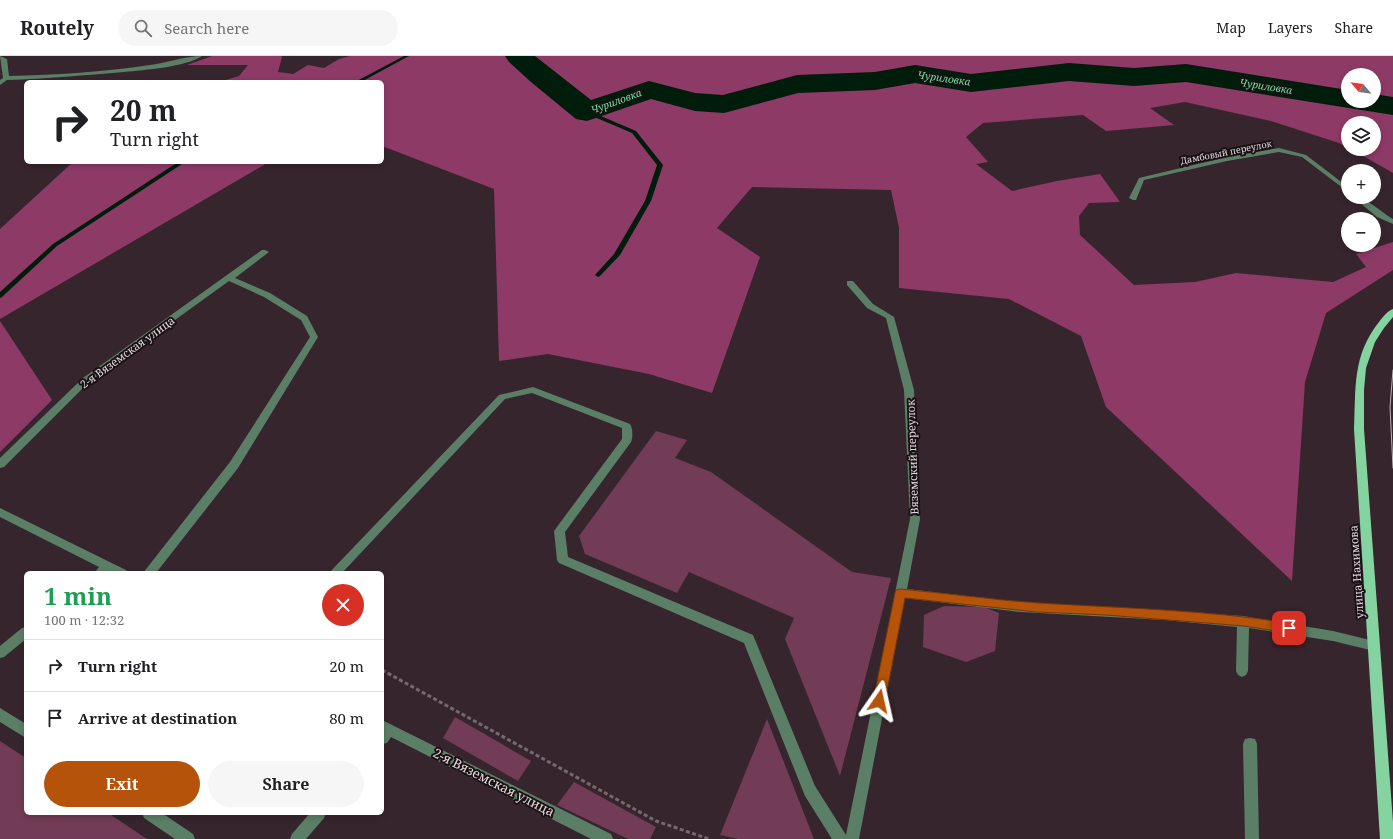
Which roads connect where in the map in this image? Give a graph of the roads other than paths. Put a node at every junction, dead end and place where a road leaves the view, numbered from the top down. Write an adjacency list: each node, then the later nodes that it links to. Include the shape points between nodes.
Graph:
1 (199, 56): 3 (street, via 155,67 63,77)
2 (0, 57): 3 (street, via 4,59)
3 (6, 78): 4 (street)
4 (0, 83)
5 (1341, 185): 6 (street, Дамбовый переулок, via 1304,156 1279,150 1141,179)
6 (1132, 198)
7 (1366, 204): 8 (street)
8 (1393, 222)
9 (266, 252): 10 (street, 2-я Вяземская улица)
10 (228, 278): 13 (street, 2-я Вяземская улица, via 86,380); 16 (street, via 267,295 304,318 314,336 234,465)
11 (850, 283): 18 (street, Вяземский переулок, via 870,306 890,317 909,390 915,520)
12 (1393, 312): 21 (main road, улица Нахимова, via 1370,341 1360,376 1359,429)
13 (0, 464)
14 (0, 512): 15 (street)
15 (104, 569)
16 (151, 571)
17 (337, 571): 33 (street, via 502,397 532,390 627,426 628,440 559,531 563,560 749,639 810,791)
18 (900, 593): 19 (street, via 1037,608); 34 (street, Вяземский переулок)
19 (1244, 621): 21 (street, via 1335,635); 23 (street)
20 (24, 634): 22 (street)
21 (1374, 646): 36 (main road, улица Нахимова)
22 (0, 653)
23 (1242, 671)
24 (0, 714): 25 (street)
25 (24, 731)
26 (384, 731): 32 (street, 2-я Вяземская улица)
27 (1250, 744): 35 (street)
28 (152, 815): 30 (street)
29 (317, 815): 31 (street)
30 (188, 839)
31 (297, 839)
32 (606, 839)
33 (840, 839)
34 (852, 839)
35 (1252, 839)
36 (1386, 839)

